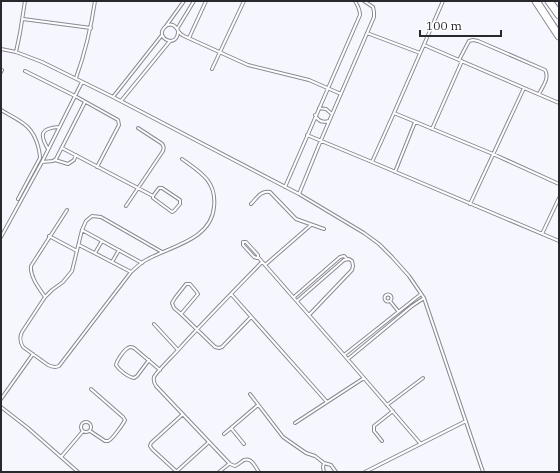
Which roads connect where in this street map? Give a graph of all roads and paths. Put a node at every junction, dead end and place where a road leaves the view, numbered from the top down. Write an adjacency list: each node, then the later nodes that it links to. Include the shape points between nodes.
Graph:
1 (25, 1): 13 (lane)
2 (95, 1): 15 (lane)
3 (184, 1): 14 (lane)
4 (194, 1): 16 (lane)
5 (206, 1): 20 (lane)
6 (244, 1): 25 (lane)
7 (355, 1): 33 (lane, via 360,15)
8 (364, 1): 17 (lane, via 373,7 374,12)
9 (442, 1): 22 (lane)
10 (536, 1): 19 (highway)
11 (549, 1): 12 (highway)
12 (559, 15)
13 (22, 19): 15 (lane); 24 (lane)
14 (166, 26): 16 (lane, via 173,25); 18 (lane)
15 (91, 28): 31 (lane)
16 (178, 31): 20 (lane); 21 (lane, via 176,39)
17 (367, 33): 26 (lane); 35 (lane)
18 (162, 35): 21 (lane); 38 (lane)
19 (559, 36)
20 (188, 38): 25 (lane)
21 (170, 41): 40 (lane)
22 (424, 45): 26 (lane); 27 (lane)
23 (1, 49): 24 (lane)
24 (16, 52): 31 (lane)
25 (220, 53): 29 (lane); 33 (lane, via 248,65 309,80)
26 (420, 53): 44 (lane)
27 (459, 60): 28 (lane); 36 (lane, via 469,41 485,44 545,70 547,77)
28 (462, 61): 34 (lane); 51 (lane)
29 (212, 69)
30 (25, 71): 37 (lane)
31 (76, 78): 32 (lane)
32 (82, 81): 37 (lane); 38 (lane)
33 (328, 88): 35 (lane); 42 (lane)
34 (524, 88): 36 (lane); 56 (lane)
35 (341, 94): 45 (lane)
36 (539, 94): 41 (lane)
37 (75, 96): 39 (lane); 49 (lane)
38 (113, 97): 40 (lane)
39 (86, 102): 54 (lane); 62 (lane, via 119,121)
40 (121, 102): 65 (lane)
41 (559, 103)
42 (319, 108): 45 (lane, via 326,109); 46 (lane)
43 (1, 110): 70 (lane, via 31,130 40,155)
44 (394, 113): 48 (lane); 61 (lane)
45 (332, 114): 47 (lane)
46 (315, 116): 47 (lane, via 321,121); 52 (lane)
47 (329, 121): 53 (lane)
48 (415, 122): 51 (lane); 63 (lane)
49 (59, 127): 55 (lane); 55 (lane, via 50,128 44,133 43,140)
50 (138, 128): 66 (lane, via 161,142 164,147)
51 (432, 129): 56 (lane)
52 (307, 135): 53 (lane); 65 (lane)
53 (320, 140): 61 (lane); 67 (lane)
54 (62, 148): 57 (lane); 59 (lane)
55 (48, 149): 60 (lane)
56 (493, 154): 64 (lane); 72 (lane)
57 (76, 155): 59 (lane, via 68,164); 62 (lane)
58 (182, 159): 86 (lane, via 208,180 214,195 214,210 201,232)
59 (54, 160): 60 (lane)
60 (42, 162): 80 (lane)
61 (372, 162): 63 (lane)
62 (97, 166): 66 (lane)
63 (395, 172): 72 (lane)
64 (559, 184)
65 (285, 187): 67 (lane)
66 (138, 189): 68 (lane); 73 (lane)
67 (298, 194): 100 (lane, via 379,244 392,256)
68 (153, 196): 68 (lane, via 162,188 180,203 172,212)
69 (559, 198): 78 (lane)
70 (18, 199)
71 (251, 204): 75 (lane, via 263,192 270,192 296,219)
72 (470, 204): 78 (lane)
73 (126, 206)
74 (67, 210): 79 (lane)
75 (311, 225): 76 (lane); 93 (lane)
76 (324, 229)
77 (82, 230): 81 (lane); 83 (lane); 86 (lane, via 88,219 101,217)
78 (542, 234): 82 (lane)
79 (49, 236): 85 (lane); 101 (lane, via 31,268 32,276)
80 (1, 237)
81 (102, 241): 84 (lane); 87 (lane)
82 (559, 241)
83 (79, 244): 85 (lane); 87 (lane)
84 (119, 250): 90 (lane); 92 (lane)
85 (77, 251): 101 (lane, via 72,271)
86 (162, 252): 92 (lane)
87 (95, 253): 90 (lane)
88 (258, 257): 88 (lane, via 246,242 243,242 254,257); 91 (lane)
89 (347, 259): 94 (lane, via 341,256); 96 (lane); 108 (lane, via 353,263 352,270)
90 (112, 262): 95 (lane)
91 (262, 262): 93 (lane); 99 (lane)
92 (142, 263): 95 (lane)
93 (265, 265): 102 (lane)
94 (323, 271): 96 (lane); 97 (lane)
95 (131, 272): 113 (lane, via 59,366 52,367)
96 (327, 275): 98 (lane)
97 (309, 284): 98 (lane); 102 (lane)
98 (312, 288): 104 (lane)
99 (231, 294): 109 (lane); 111 (lane)
100 (421, 294): 103 (lane); 106 (lane)
101 (45, 297): 113 (lane, via 20,336 23,347)
102 (294, 298): 104 (lane)
103 (424, 298): 115 (lane); 129 (lane)
104 (297, 301): 108 (lane)
105 (390, 301): 106 (lane)
106 (398, 311): 114 (lane)
107 (181, 314): 107 (lane, via 173,306 173,300 190,284 198,294); 111 (lane)
108 (308, 315): 114 (lane)
109 (251, 317): 111 (lane, via 219,348); 123 (lane)
110 (154, 324): 112 (lane)
111 (197, 330): 112 (lane)
112 (178, 350): 117 (lane)
113 (33, 354): 122 (lane)
114 (344, 355): 115 (lane)
115 (348, 359): 118 (lane)
116 (149, 360): 116 (lane, via 130,347 117,360 116,365 134,378); 117 (lane)
117 (160, 370): 128 (lane, via 154,378 155,384)
118 (364, 378): 123 (lane); 125 (lane)
119 (423, 378): 125 (lane)
120 (91, 389): 133 (lane, via 125,420 109,441)
121 (250, 394): 124 (lane)
122 (1, 399)
123 (327, 402): 130 (lane)
124 (258, 405): 131 (lane); 140 (lane, via 283,437)
125 (387, 405): 127 (lane)
126 (1, 407): 139 (lane)
127 (393, 412): 135 (lane, via 374,426 374,431); 137 (lane)
128 (183, 414): 136 (lane); 143 (lane, via 150,444)
129 (466, 421): 137 (lane); 149 (lane)
130 (295, 423)
131 (231, 428): 134 (lane); 138 (lane)
132 (83, 431): 133 (lane); 133 (lane, via 82,424 88,423); 139 (lane)
133 (90, 431)
134 (224, 434)
135 (382, 441)
136 (209, 442): 141 (lane); 143 (lane)
137 (420, 443): 148 (lane)
138 (244, 444)
139 (61, 456): 142 (lane)
140 (324, 463): 146 (lane); 147 (lane, via 331,465)
141 (230, 464): 144 (lane); 145 (lane, via 235,466 248,459)
142 (78, 472)
143 (176, 472)
144 (219, 472)
145 (259, 472)
146 (324, 472)
147 (336, 472)
148 (365, 472)
149 (483, 472)

